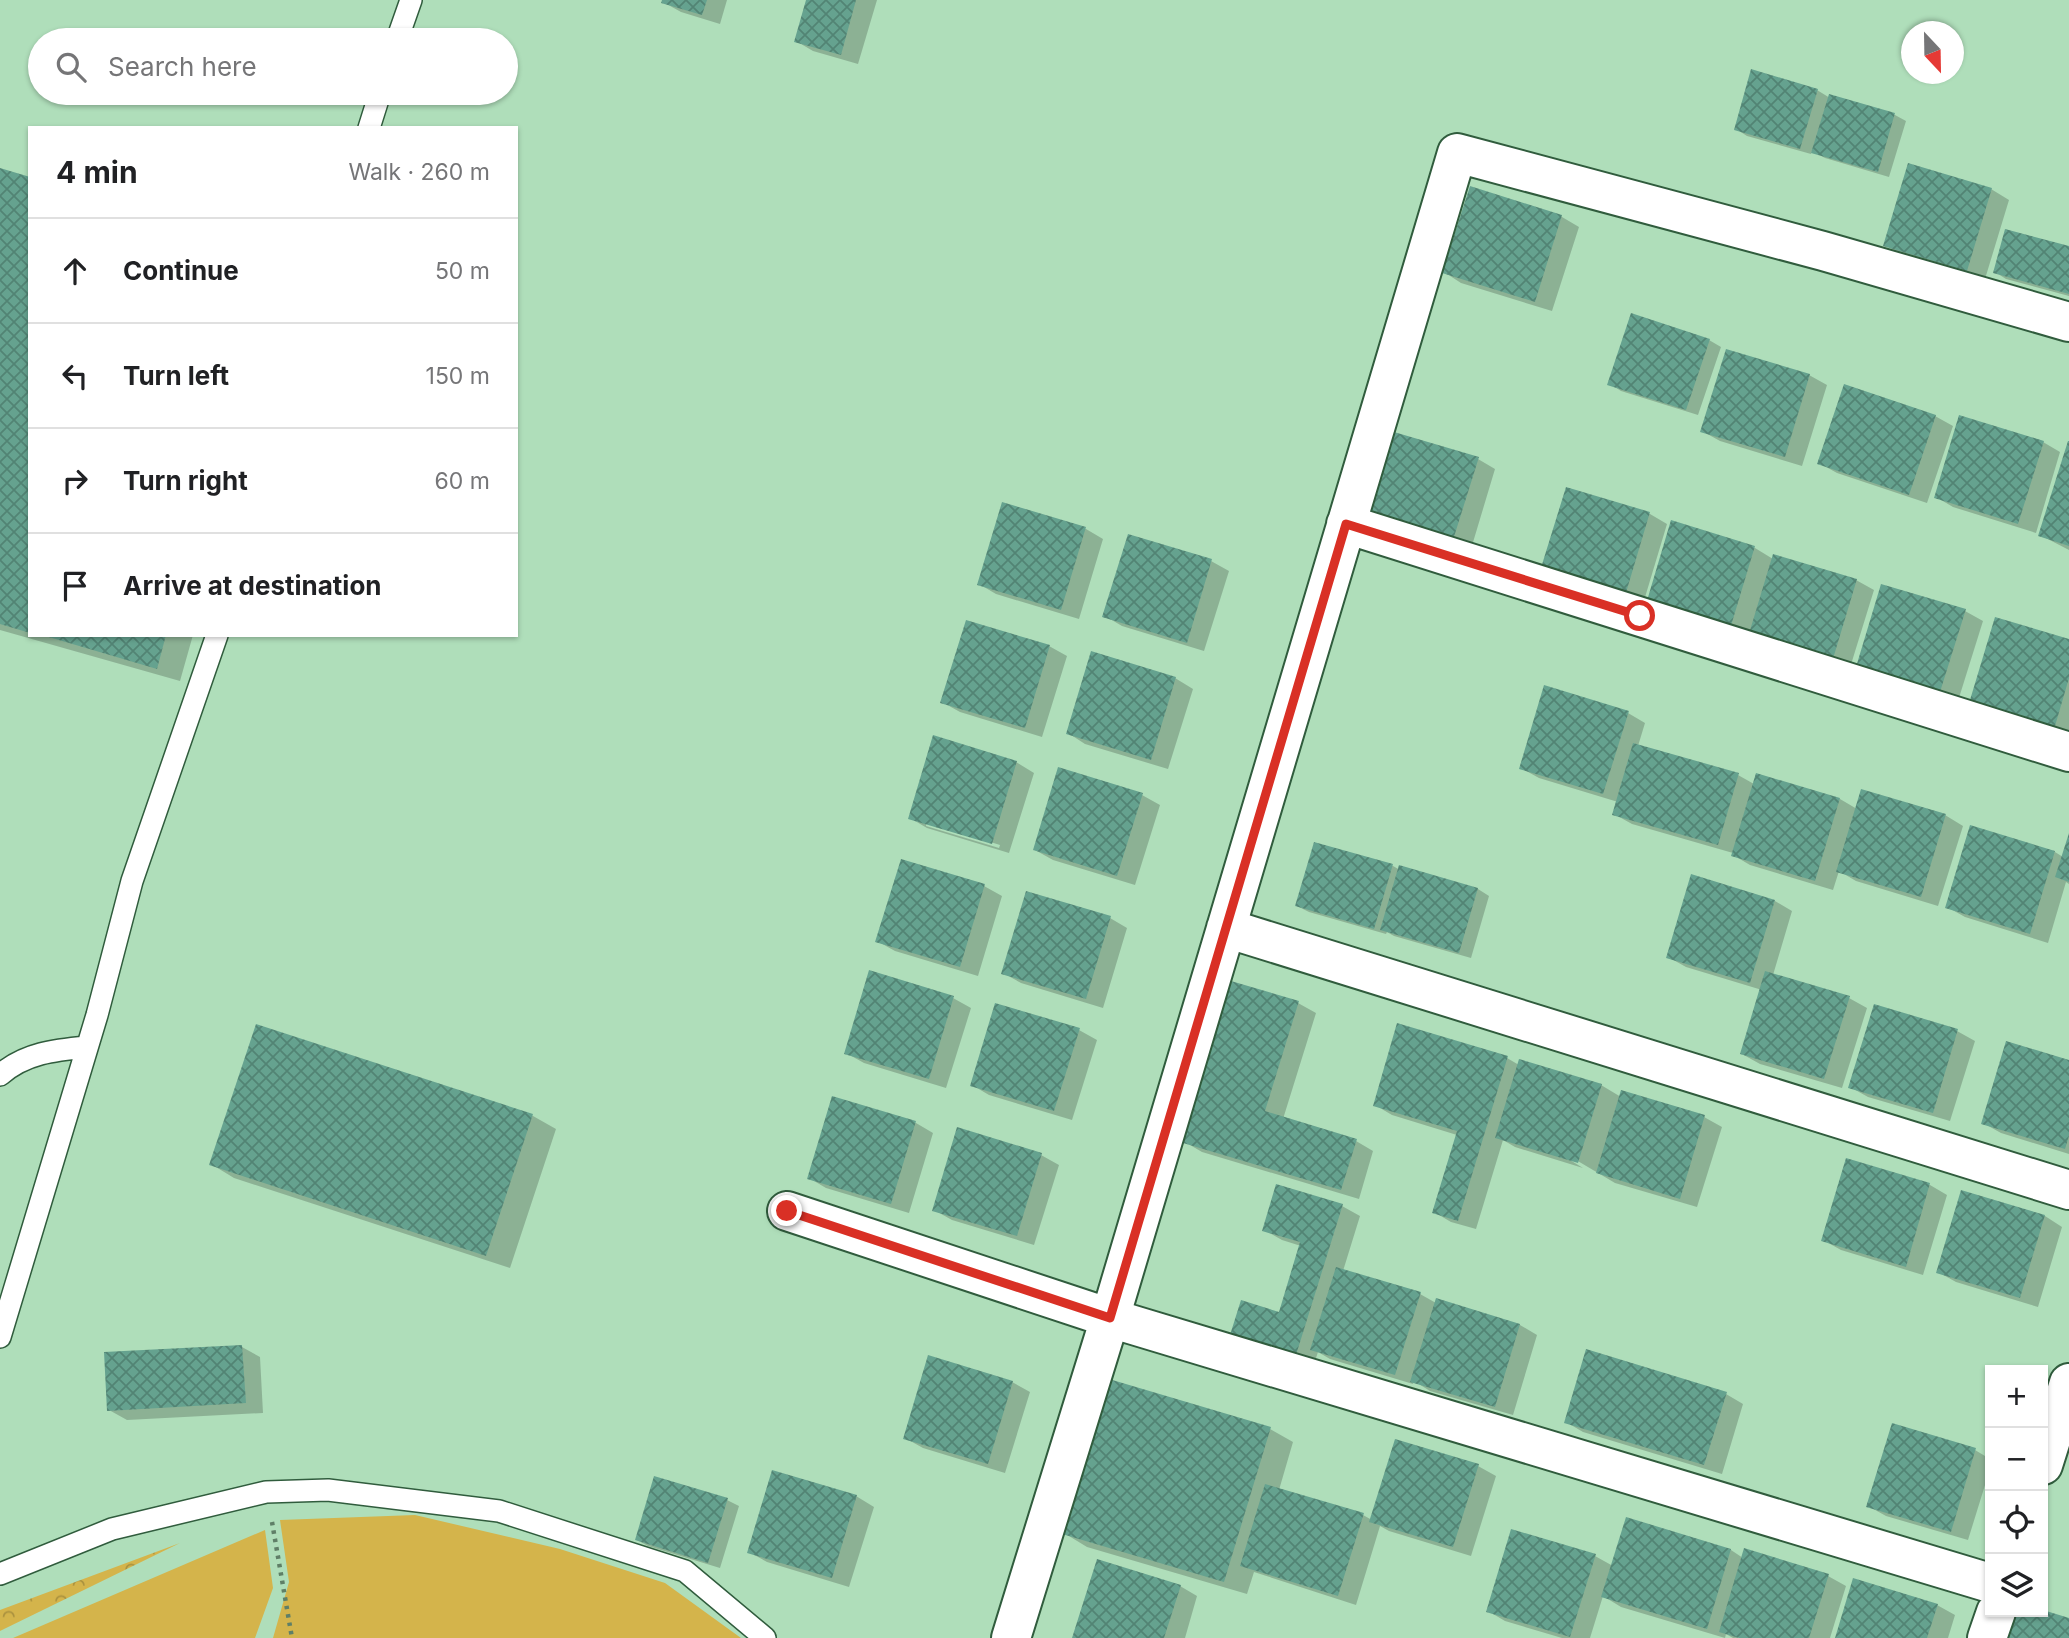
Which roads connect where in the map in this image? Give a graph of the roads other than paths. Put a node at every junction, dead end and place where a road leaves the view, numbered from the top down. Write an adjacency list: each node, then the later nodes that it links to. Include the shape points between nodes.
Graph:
1 (411, 0): 2 (lane)
2 (401, 28)
3 (376, 105): 4 (lane)
4 (370, 126)
5 (2069, 322): 6 (street, via 1457,153)
6 (1346, 524): 8 (street); 9 (street)
7 (216, 637): 10 (lane, via 132,881)
8 (2069, 752)
9 (1226, 928): 12 (street); 14 (street)
10 (87, 1047): 11 (lane, via 50,1051 15,1062); 15 (lane)
11 (0, 1076)
12 (2069, 1190)
13 (787, 1211): 14 (street)
14 (1110, 1318): 19 (street); 22 (street)
15 (0, 1337)
16 (2069, 1382): 17 (street)
17 (2048, 1449)
18 (0, 1574): 21 (lane, via 112,1529 266,1492 328,1490 499,1511 685,1571)
19 (1985, 1581)
20 (1994, 1617): 23 (street)
21 (765, 1638)
22 (1011, 1638)
23 (1987, 1638)

